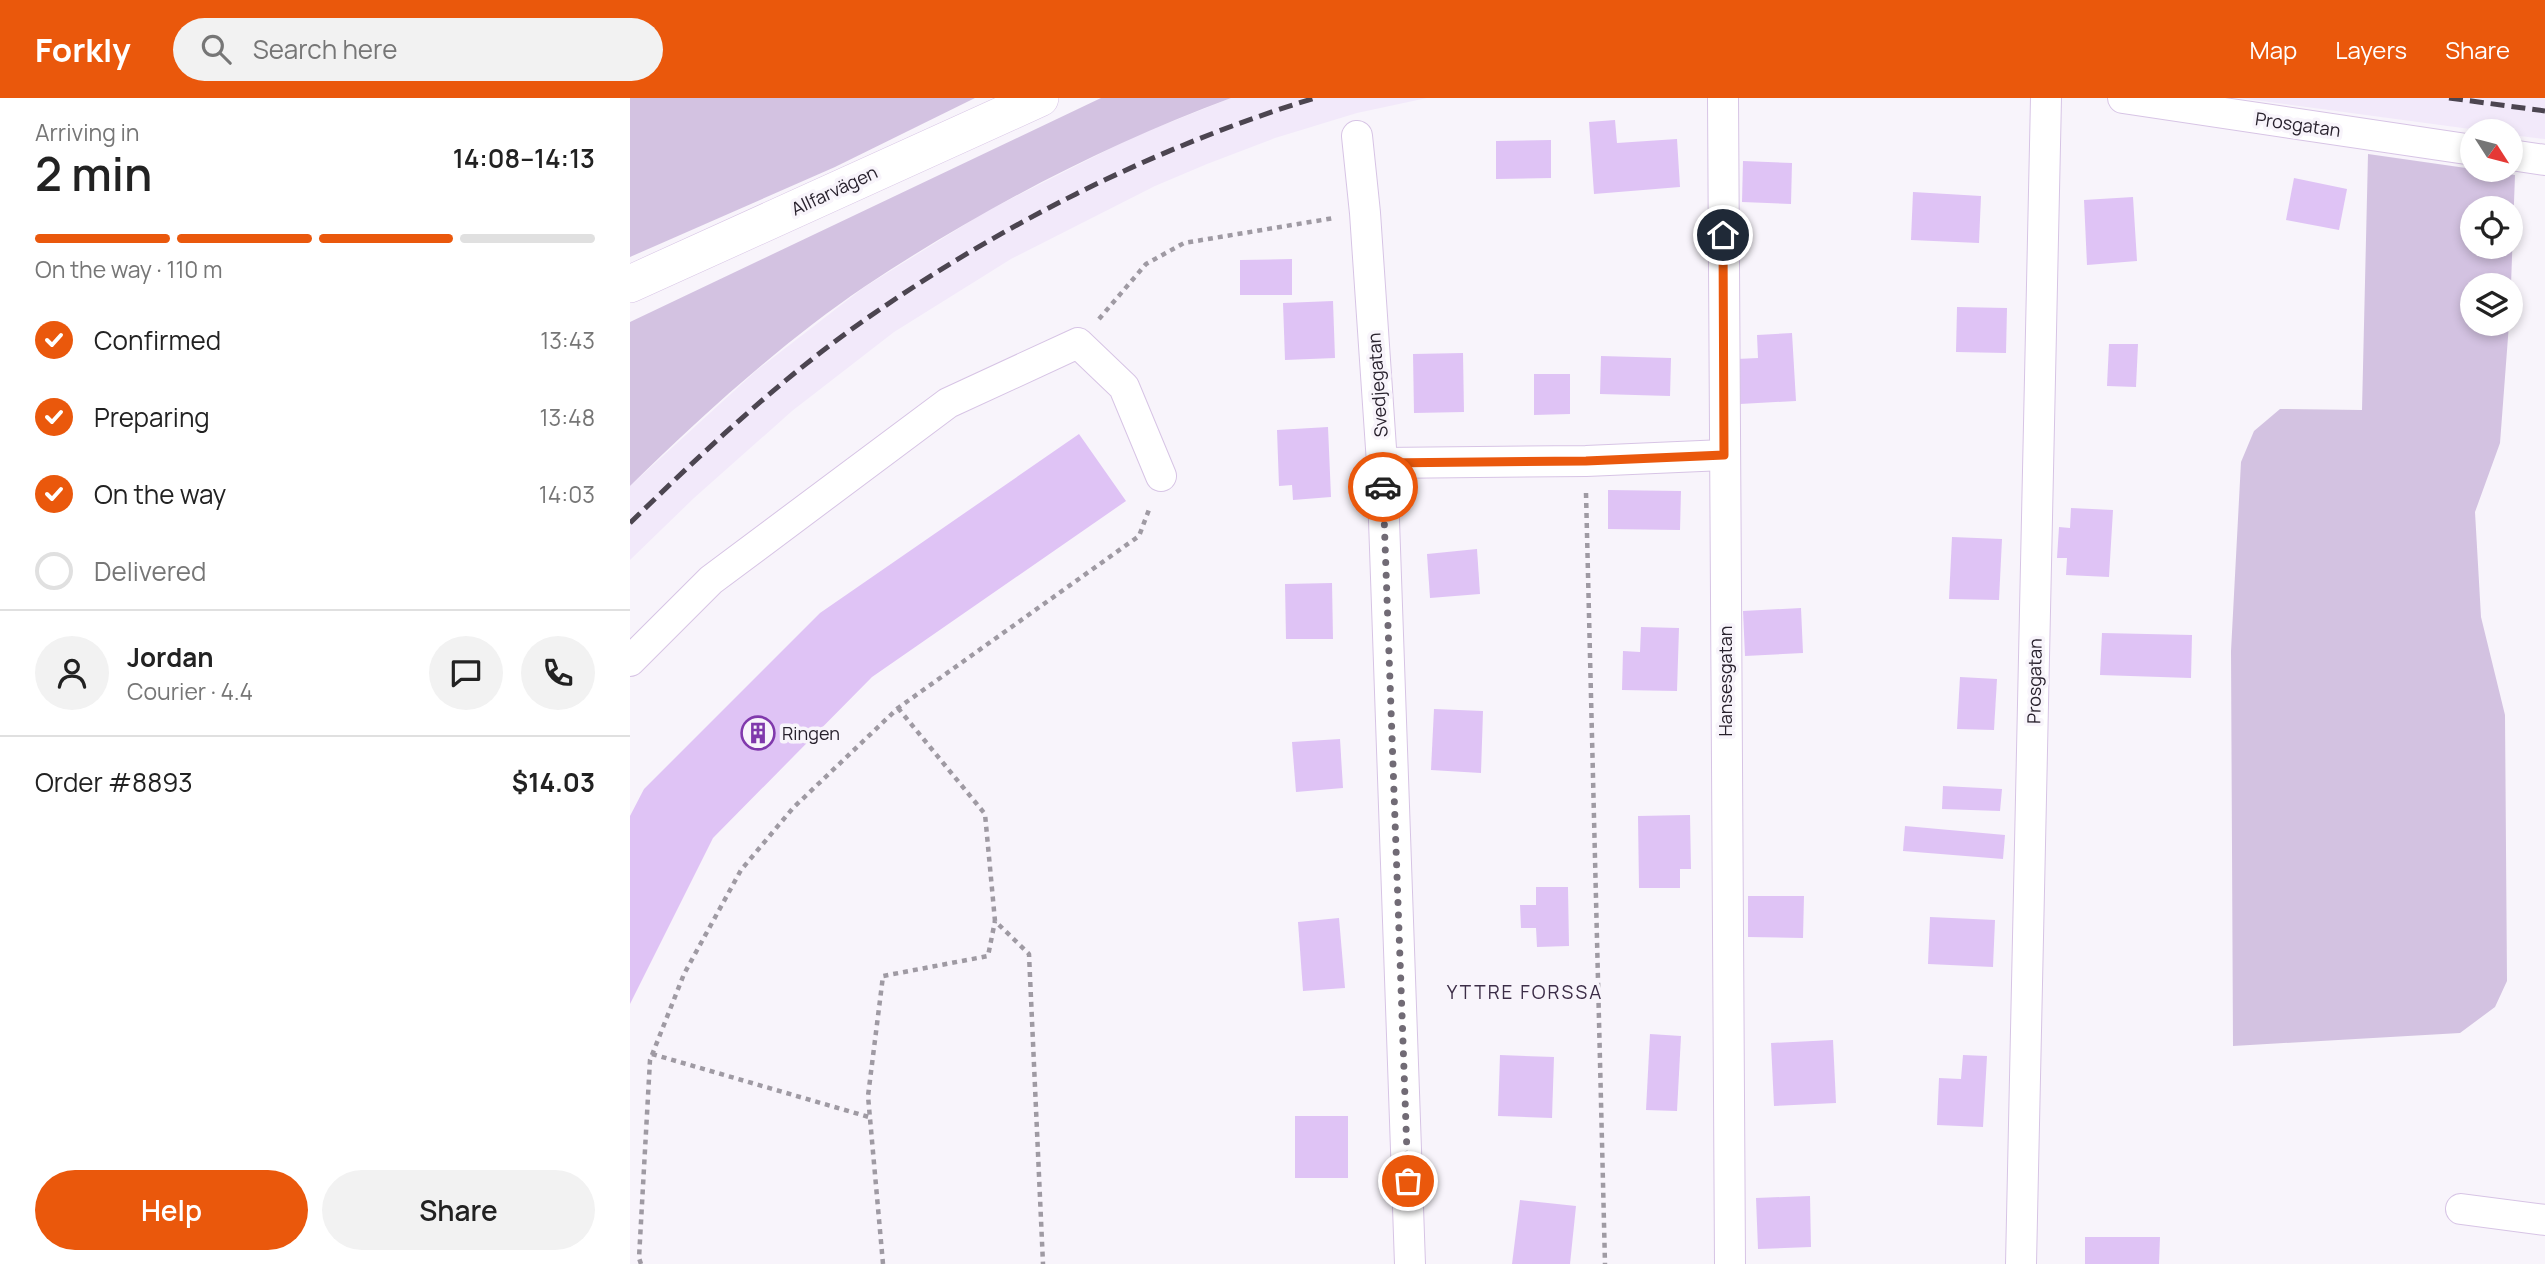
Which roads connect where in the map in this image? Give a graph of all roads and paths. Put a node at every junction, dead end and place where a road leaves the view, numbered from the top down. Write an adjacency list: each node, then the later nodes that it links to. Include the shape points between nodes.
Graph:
1 (1040, 98): 10 (street, Allfarvägen)
2 (1723, 98): 12 (street, Hansesgatan)
3 (2046, 98): 29 (street, Prosgatan)
4 (2123, 98): 6 (street, Prosgatan)
5 (1357, 136): 9 (street, Svedjegatan)
6 (2460, 147)
7 (2524, 157): 8 (street)
8 (2545, 160)
9 (1365, 213): 11 (path, via 1184,243 1146,264); 14 (street, Svedjegatan)
10 (630, 284)
11 (1078, 343): 15 (street, via 1124,387); 16 (street, via 948,403 711,580)
12 (1724, 455): 13 (street); 28 (street, Hansesgatan)
13 (1586, 461): 14 (street); 27 (path)
14 (1382, 463): 26 (street, Svedjegatan)
15 (1161, 476): 17 (path, via 1139,536)
16 (630, 661)
17 (898, 708): 18 (path, via 985,814); 19 (path, via 793,808 741,870 684,974)
18 (995, 921): 20 (path, via 988,956 883,976 867,1096); 25 (path, via 1029,954)
19 (652, 1054): 20 (path); 23 (path)
20 (869, 1117): 24 (path)
21 (2461, 1209): 22 (street)
22 (2545, 1220)
23 (641, 1264)
24 (883, 1264)
25 (1043, 1264)
26 (1410, 1264)
27 (1605, 1264)
28 (1730, 1264)
29 (2021, 1264)

